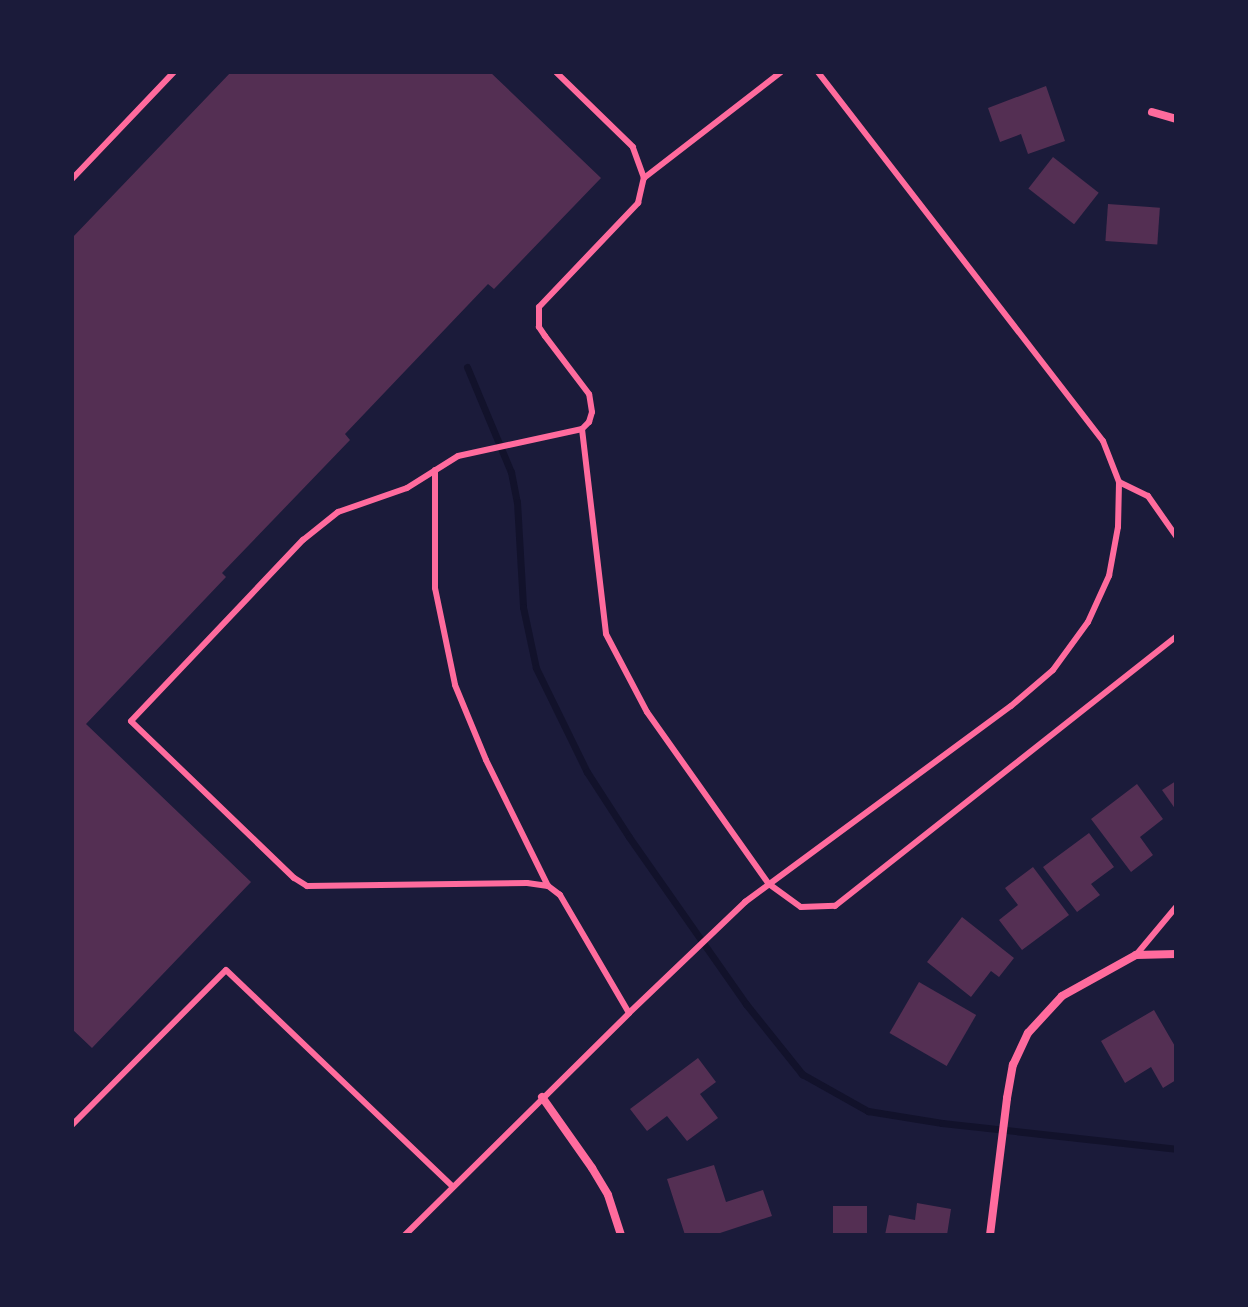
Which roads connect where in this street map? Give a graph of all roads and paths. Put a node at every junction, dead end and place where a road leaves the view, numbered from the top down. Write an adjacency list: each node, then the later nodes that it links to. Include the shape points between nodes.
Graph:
1 (174, 72): 8 (lane)
2 (556, 72): 7 (lane, via 633,147)
3 (781, 72): 7 (lane)
4 (818, 72): 11 (lane, via 1103,441)
5 (1152, 112): 6 (street)
6 (1176, 119)
7 (644, 178): 9 (lane, via 638,203 539,307 539,327 589,394 592,412)
8 (72, 179)
9 (582, 429): 10 (lane, via 458,456); 14 (lane, via 606,634 647,712)
10 (435, 470): 15 (lane, via 435,588 455,685); 15 (lane, via 407,488 350,506 326,521 131,721 307,886)
11 (1119, 482): 12 (lane, via 1148,496); 14 (lane, via 1109,576 1088,622 1053,670)
12 (1176, 536)
13 (1176, 637): 14 (lane, via 835,906 801,907)
14 (769, 884): 19 (lane)
15 (548, 886): 19 (lane, via 560,895)
16 (1176, 907): 18 (lane)
17 (1176, 954): 18 (street)
18 (1136, 955): 25 (street, via 1062,996 1028,1033 1013,1065)
19 (629, 1013): 20 (lane)
20 (542, 1097): 22 (lane); 24 (street, via 600,1182)
21 (72, 1125): 22 (lane, via 226,970)
22 (453, 1187): 23 (lane)
23 (405, 1235)
24 (621, 1235)
25 (990, 1235)

